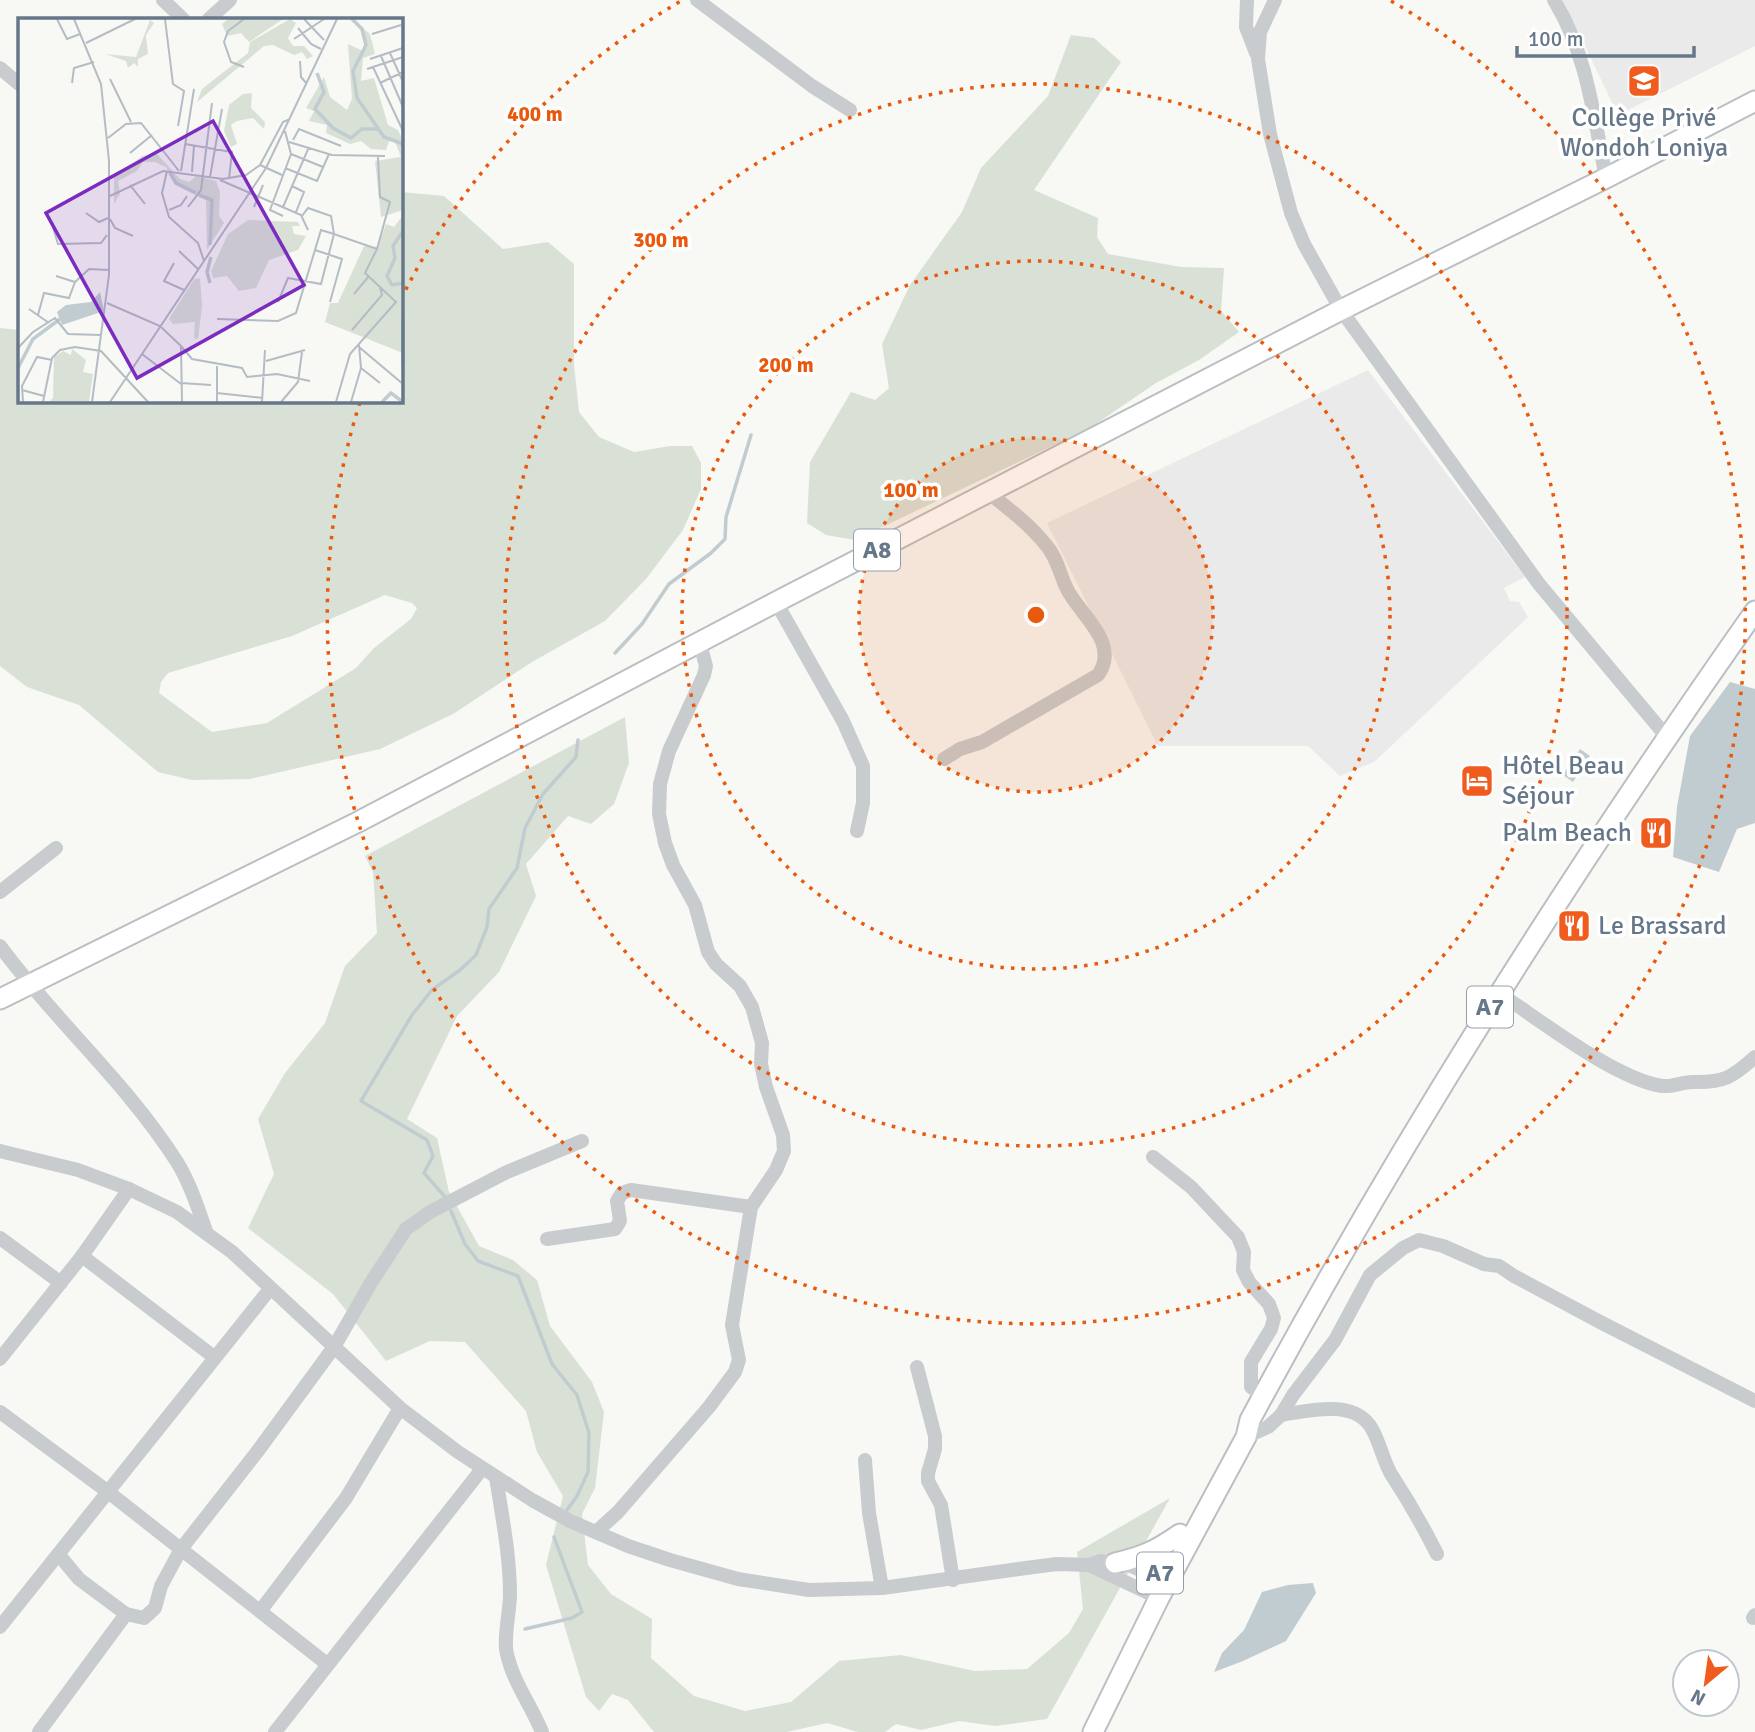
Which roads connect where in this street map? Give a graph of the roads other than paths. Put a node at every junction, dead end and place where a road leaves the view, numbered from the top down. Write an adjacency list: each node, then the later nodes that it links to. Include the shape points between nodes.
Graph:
1 (163, 0): 7 (street)
2 (230, 0): 8 (street)
3 (697, 0): 13 (street)
4 (1247, 0): 9 (street, via 1246,27)
5 (1275, 0): 9 (street, via 1260,32)
6 (1554, 0): 14 (street, via 1574,38)
7 (182, 18)
8 (210, 18)
9 (1258, 59): 15 (street, via 1270,134 1291,213)
10 (0, 68): 11 (street)
11 (18, 83)
12 (1755, 100): 14 (main road, A8)
13 (850, 110)
14 (1606, 178): 15 (main road, A8)
15 (1341, 310): 16 (main road, A8); 20 (street, via 1539,584)
16 (989, 493): 17 (main road, A8); 21 (street, via 1049,548 1068,592 1089,617 1106,660 1098,675)
17 (776, 602): 19 (main road, A8); 22 (street, via 863,766)
18 (1755, 611): 20 (main road, A7)
19 (700, 644): 26 (main road, A8, via 220,891); 34 (street, via 704,676 669,751 660,784 659,814 665,844 695,905 708,952 740,986 758,1023 761,1064 784,1151)
20 (1667, 736): 27 (main road, A7)
21 (944, 759)
22 (857, 831)
23 (56, 848): 24 (street)
24 (0, 892)
25 (0, 946): 26 (street)
26 (28, 984): 28 (main road, A8); 35 (street, via 136,1105 163,1142 186,1179)
27 (1499, 993): 29 (street, via 1606,1063 1660,1086 1724,1080); 45 (main road, A7)
28 (0, 999)
29 (1755, 1057)
30 (582, 1141): 41 (street, via 507,1172 405,1229)
31 (0, 1151): 33 (street, via 78,1170)
32 (1153, 1157): 45 (street, via 1192,1186 1238,1237 1244,1252 1243,1270 1269,1304 1271,1329 1251,1362 1250,1376 1251,1387)
33 (129, 1189): 35 (street); 38 (street)
34 (751, 1207): 37 (street, via 631,1190 617,1201 620,1221 615,1228); 55 (street, via 732,1325 739,1360 735,1372)
35 (206, 1231): 40 (street)
36 (0, 1238): 39 (street)
37 (547, 1239)
38 (82, 1256): 39 (street); 42 (street)
39 (61, 1283): 43 (street)
40 (270, 1289): 41 (street); 42 (street)
41 (334, 1347): 47 (street); 57 (street)
42 (214, 1357): 54 (street)
43 (0, 1359)
44 (917, 1367): 62 (street, via 935,1436 929,1481 941,1505)
45 (1263, 1396): 50 (main road, A7)
46 (1755, 1401): 49 (street, via 1499,1266 1419,1240 1370,1275 1335,1340)
47 (400, 1408): 52 (street); 65 (street, via 346,1498)
48 (0, 1412): 54 (street)
49 (1281, 1415): 50 (street, via 1268,1427); 58 (street, via 1342,1409 1370,1425)
50 (1248, 1428): 56 (main road, A7, via 1230,1447); 63 (main road, A7)
51 (865, 1460): 64 (street)
52 (482, 1469): 53 (street); 68 (street)
53 (496, 1477): 55 (street); 71 (street, via 509,1558 506,1650)
54 (107, 1491): 57 (street); 59 (street)
55 (596, 1532): 64 (street, via 738,1579 808,1590)
56 (1180, 1534): 60 (main road, via 1142,1557); 63 (main road, A7)
57 (180, 1549): 65 (street); 66 (street, via 150,1615)
58 (1437, 1554)
59 (59, 1555): 66 (street, via 79,1579); 67 (street)
60 (1115, 1563): 61 (street); 63 (street)
61 (1089, 1565): 62 (street, via 1057,1564); 63 (street)
62 (953, 1580): 64 (street)
63 (1159, 1587): 72 (main road, A7); 73 (main road, A7)
64 (882, 1588)
65 (261, 1610): 68 (street)
66 (126, 1614): 69 (street)
67 (0, 1627)
68 (327, 1664): 70 (street)
69 (39, 1732)
70 (275, 1732)
71 (542, 1732)
72 (1081, 1732)
73 (1093, 1732)

